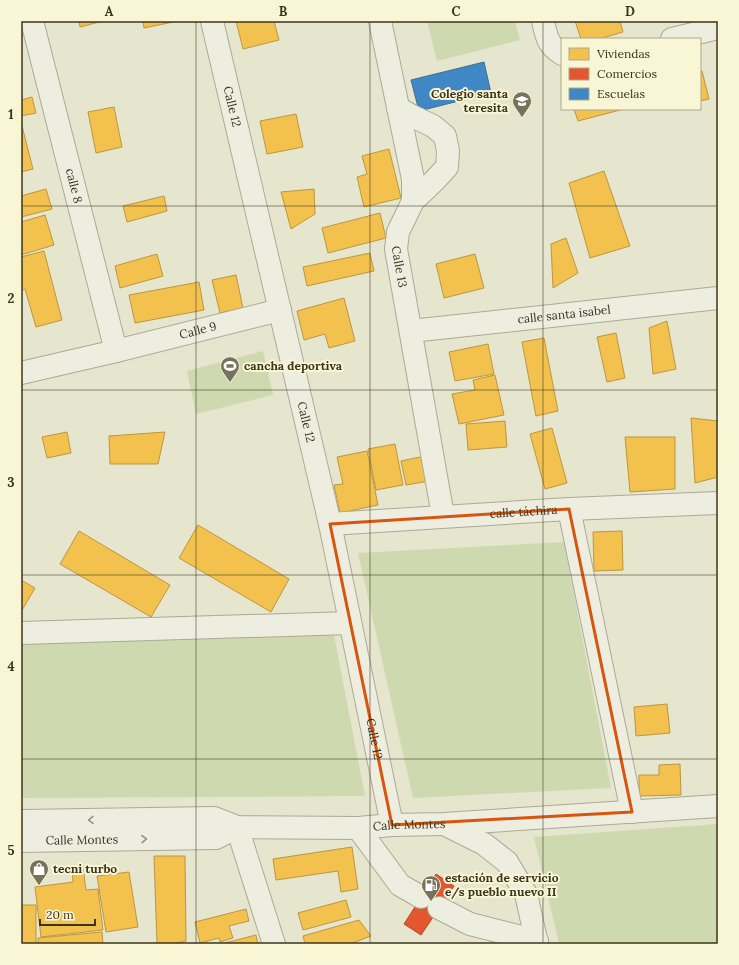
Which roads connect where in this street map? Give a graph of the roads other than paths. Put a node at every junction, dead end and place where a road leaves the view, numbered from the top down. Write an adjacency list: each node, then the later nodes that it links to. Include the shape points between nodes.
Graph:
1 (32, 21): 13 (street, calle 8)
2 (212, 21): 11 (street, Calle 12)
3 (380, 21): 8 (street, Calle 13)
4 (543, 21): 7 (street, via 552,48)
5 (718, 28): 6 (street)
6 (676, 38)
7 (561, 53)
8 (398, 108): 9 (street, Calle 13, via 413,179); 9 (street, via 433,126 445,136 448,151 447,167)
9 (413, 201): 12 (street, Calle 13, via 398,232 396,249)
10 (718, 298): 12 (street, calle santa isabel)
11 (280, 310): 13 (street, Calle 9); 18 (street, Calle 12)
12 (411, 332): 17 (street, Calle 13)
13 (116, 352): 14 (street, Calle 9)
14 (21, 373)
15 (718, 503): 16 (street, calle táchira)
16 (570, 509): 17 (street, calle táchira); 22 (street)
17 (443, 516): 18 (street, calle táchira)
18 (330, 524): 19 (street, Calle 12)
19 (350, 622): 20 (street); 25 (street, Calle 12)
20 (21, 632)
21 (718, 806): 22 (street)
22 (632, 812): 24 (street)
23 (21, 821): 26 (street, Calle Montes, one-way to 23, via 214,818)
24 (444, 824): 25 (street, Calle Montes); 29 (street, Calle Montes, via 484,844 507,862 526,894)
25 (392, 825): 27 (street, Calle Montes)
26 (237, 827): 27 (street, Calle Montes); 28 (street, Calle Montes, one-way to 26, via 216,838); 30 (street)
27 (358, 828): 29 (street, via 400,885 470,924)
28 (21, 841)
29 (537, 942)
30 (274, 944)

